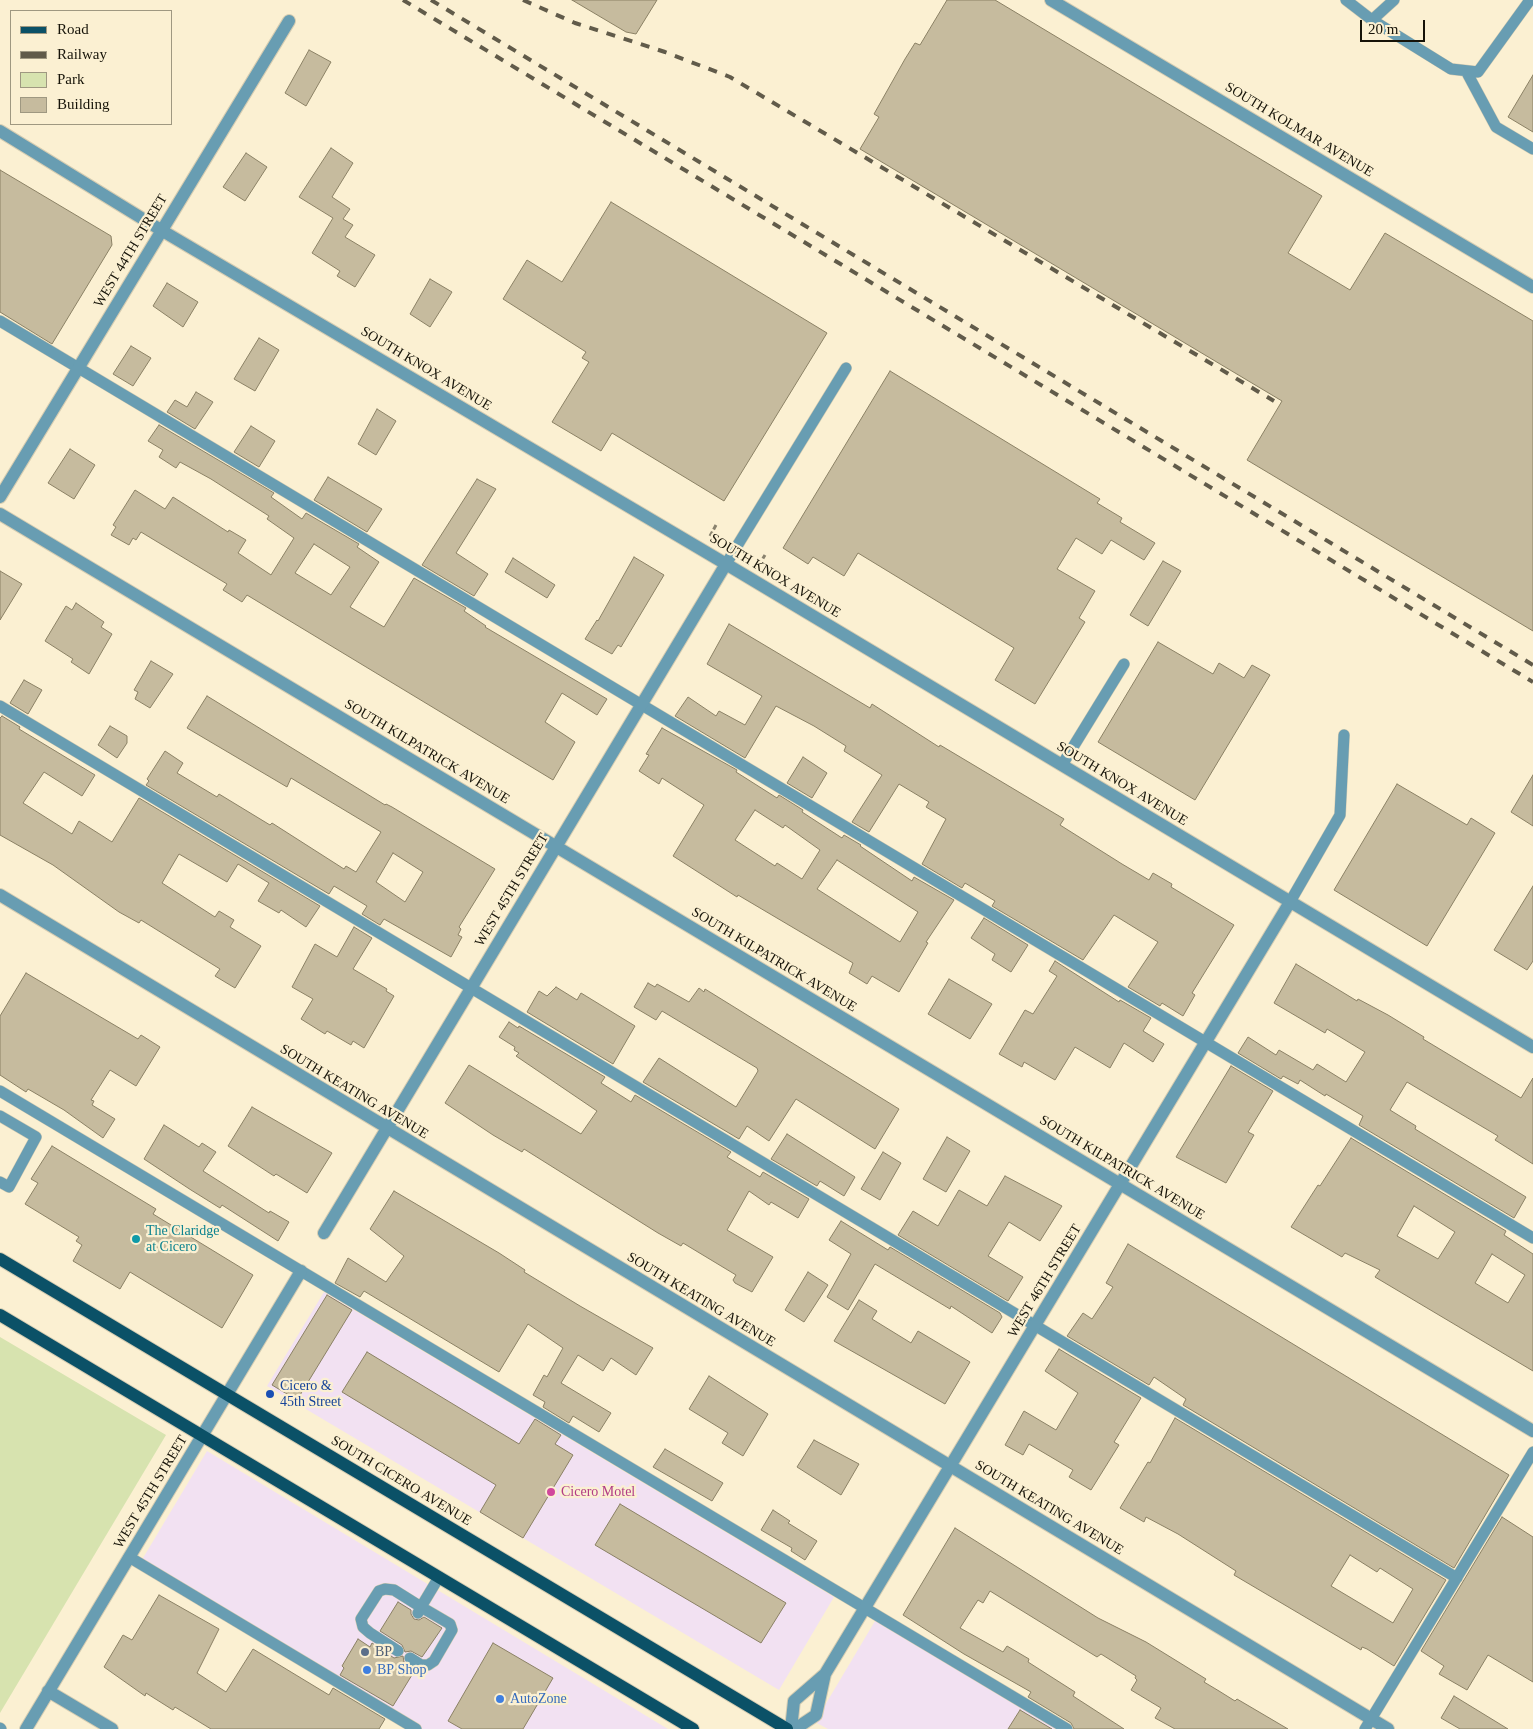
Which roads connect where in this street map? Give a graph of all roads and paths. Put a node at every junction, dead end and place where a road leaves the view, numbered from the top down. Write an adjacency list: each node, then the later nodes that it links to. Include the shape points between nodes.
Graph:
1 (1051, 0): 11 (street, SOUTH KOLMAR AVENUE)
2 (1346, 0): 5 (lane)
3 (1394, 0): 5 (lane)
4 (1530, 0): 7 (lane, via 1478,72)
5 (1372, 20): 7 (lane, via 1451,69)
6 (289, 21): 10 (street, WEST 44TH STREET)
7 (1466, 70): 9 (lane, via 1496,128)
8 (0, 131): 10 (street, SOUTH KNOX AVENUE)
9 (1533, 149)
10 (161, 230): 13 (street, WEST 44TH STREET); 17 (street, SOUTH KNOX AVENUE)
11 (1533, 286)
12 (0, 321): 13 (lane)
13 (78, 368): 15 (street, WEST 44TH STREET); 20 (lane)
14 (846, 368): 17 (lane)
15 (0, 497)
16 (0, 514): 23 (street, SOUTH KILPATRICK AVENUE)
17 (726, 564): 20 (street, WEST 45TH STREET); 22 (street, SOUTH KNOX AVENUE)
18 (1124, 664): 22 (lane)
19 (0, 706): 26 (lane)
20 (641, 706): 23 (street, WEST 45TH STREET); 27 (lane)
21 (1344, 735): 25 (lane, via 1340,815)
22 (1062, 765): 25 (street, SOUTH KNOX AVENUE)
23 (556, 847): 26 (street, WEST 45TH STREET); 33 (street, SOUTH KILPATRICK AVENUE)
24 (0, 895): 31 (street, SOUTH KEATING AVENUE)
25 (1290, 902): 27 (street, WEST 46TH STREET); 28 (street, SOUTH KNOX AVENUE)
26 (471, 987): 31 (street, WEST 45TH STREET); 39 (lane)
27 (1206, 1042): 33 (street, WEST 46TH STREET); 35 (lane)
28 (1533, 1047)
29 (0, 1091): 37 (lane)
30 (0, 1116): 32 (lane, via 36,1137 9,1187)
31 (386, 1129): 34 (street, WEST 45TH STREET); 44 (street, SOUTH KEATING AVENUE)
32 (0, 1182)
33 (1120, 1185): 39 (street, WEST 46TH STREET); 41 (street, SOUTH KILPATRICK AVENUE)
34 (324, 1233)
35 (1533, 1238)
36 (0, 1259): 40 (main road, SOUTH CICERO AVENUE)
37 (301, 1271): 40 (street, WEST 45TH STREET); 48 (lane)
38 (0, 1315): 42 (main road)
39 (1036, 1325): 44 (street, WEST 46TH STREET); 47 (lane)
40 (227, 1394): 42 (street, WEST 45TH STREET); 61 (main road, SOUTH CICERO AVENUE)
41 (1533, 1431)
42 (202, 1436): 45 (street, WEST 45TH STREET); 46 (main road)
43 (1533, 1452): 47 (lane)
44 (950, 1467): 48 (street, WEST 46TH STREET); 56 (street, SOUTH KEATING AVENUE)
45 (129, 1557): 55 (street, WEST 45TH STREET); 59 (lane)
46 (439, 1578): 49 (lane); 60 (main road)
47 (1457, 1578): 56 (lane)
48 (865, 1608): 54 (street, WEST 46TH STREET); 63 (lane)
49 (420, 1610): 51 (lane, via 394,1590 379,1591 361,1619 363,1627); 52 (lane, via 450,1624 452,1630 428,1665 421,1665 411,1658)
50 (384, 1628): 51 (lane)
51 (378, 1638): 53 (lane)
52 (419, 1649)
53 (398, 1651)
54 (825, 1674): 62 (street, WEST 46TH STREET, via 816,1715); 62 (street, WEST 46TH STREET, via 794,1701)
55 (48, 1691): 57 (street, WEST 45TH STREET); 58 (street)
56 (1368, 1724): 64 (street, SOUTH KEATING AVENUE)
57 (26, 1729)
58 (112, 1729)
59 (416, 1729)
60 (693, 1729)
61 (787, 1729)
62 (793, 1729)
63 (1067, 1729)
64 (1388, 1729)

